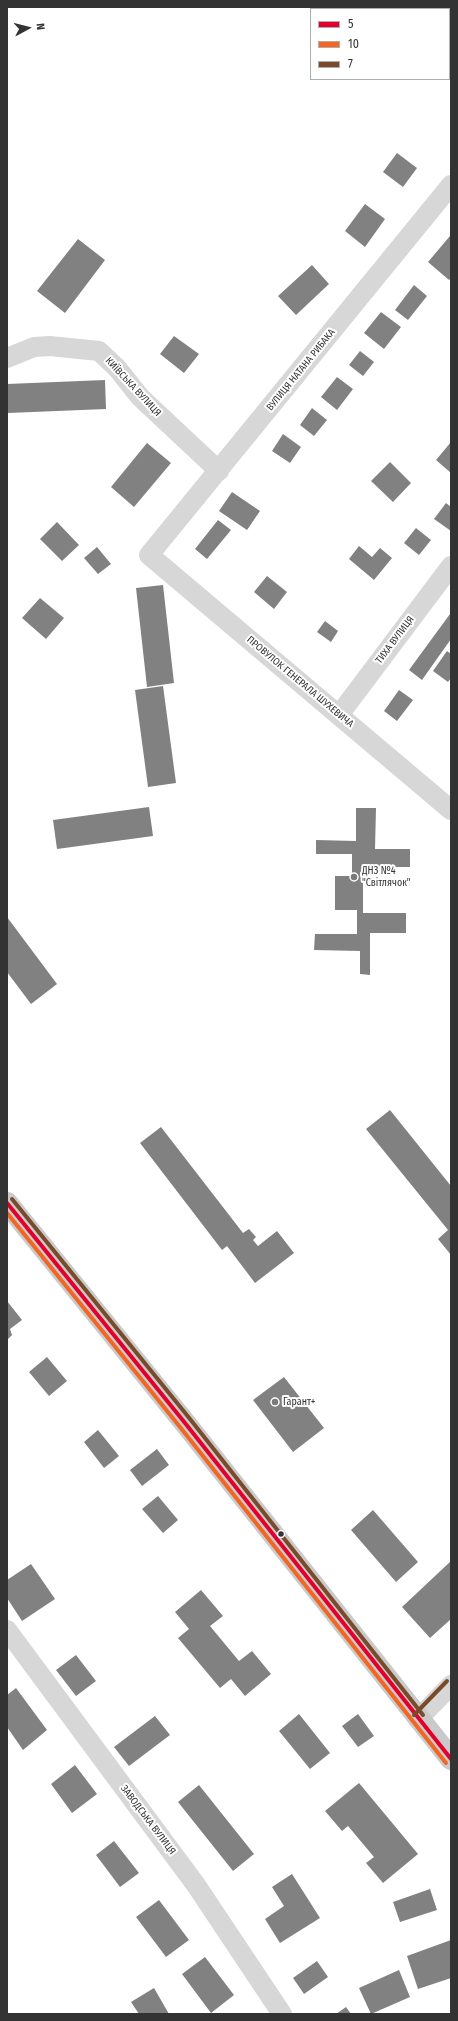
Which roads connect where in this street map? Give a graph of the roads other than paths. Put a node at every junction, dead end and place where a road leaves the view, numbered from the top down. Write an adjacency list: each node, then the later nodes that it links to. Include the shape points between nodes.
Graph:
1 (450, 188): 3 (street, ВУЛИЦЯ НАТАНА РИБАКА)
2 (7, 358): 3 (street, КИЇВСЬКА ВУЛИЦЯ, via 34,347 99,351 117,368 140,397)
3 (219, 471): 4 (street, ВУЛИЦЯ НАТАНА РИБАКА)
4 (149, 555): 6 (street, ПРОВУЛОК ГЕНЕРАЛА ШУХЕВИЧА)
5 (451, 566): 6 (street, ТИХА ВУЛИЦЯ)
6 (339, 715): 7 (street, ПРОВУЛОК ГЕНЕРАЛА ШУХЕВИЧА)
7 (451, 810)
8 (7, 1203): 11 (main road, via 186,1423)
9 (7, 1630): 13 (street, ЗАВОДСЬКА ВУЛИЦЯ, via 196,1884)
10 (451, 1685): 11 (street)
11 (418, 1719): 12 (main road)
12 (451, 1759)
13 (282, 2014)

